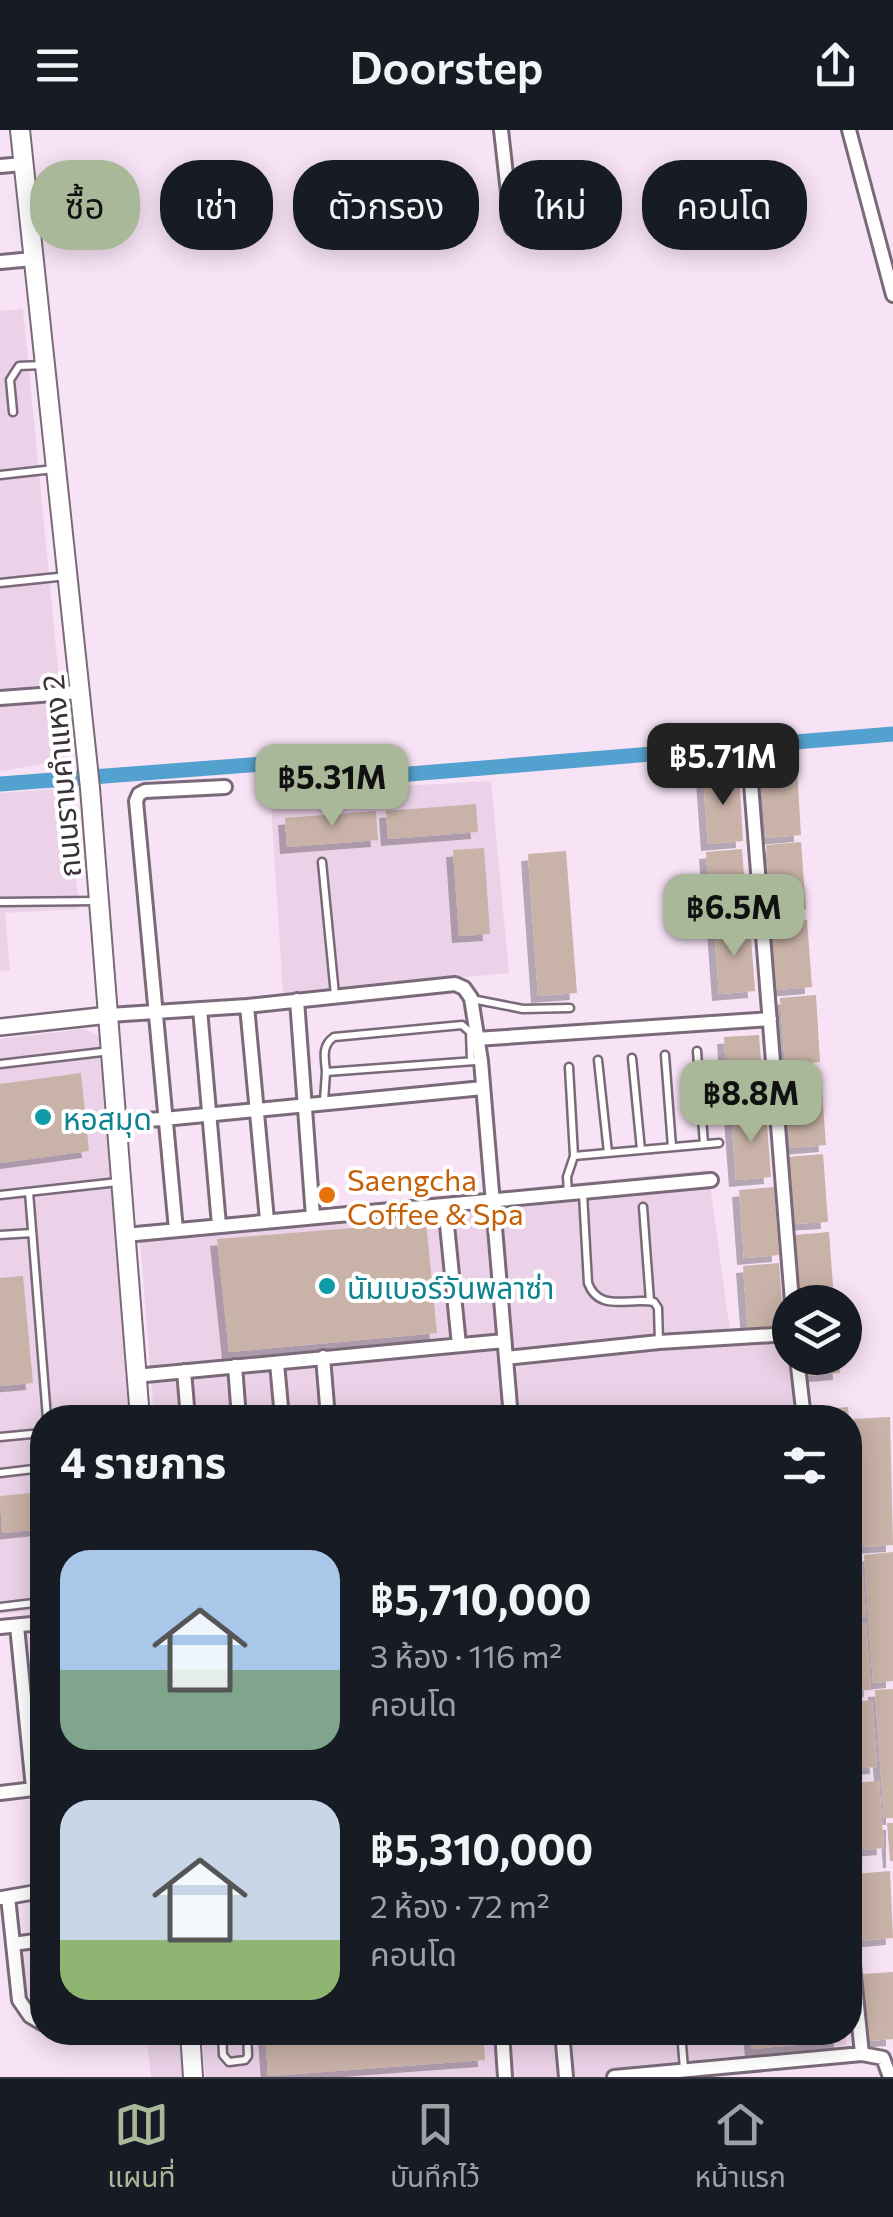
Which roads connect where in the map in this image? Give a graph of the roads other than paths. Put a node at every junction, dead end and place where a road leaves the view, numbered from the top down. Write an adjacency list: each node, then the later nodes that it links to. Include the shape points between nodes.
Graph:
1 (20, 130): 5 (main road, ถนนรามคำแหง 2)
2 (501, 130): 4 (street)
3 (850, 130): 9 (street)
4 (504, 160)
5 (23, 164): 6 (street); 7 (main road, ถนนรามคำแหง 2)
6 (0, 166)
7 (33, 259): 8 (street); 11 (main road, ถนนรามคำแหง 2)
8 (0, 262)
9 (890, 266): 10 (street)
10 (893, 295)
11 (44, 365): 12 (lane, via 19,366 10,380); 13 (main road, ถนนรามคำแหง 2)
12 (13, 412)
13 (55, 469): 14 (lane); 15 (main road, ถนนรามคำแหง 2)
14 (0, 475)
15 (68, 576): 16 (lane); 17 (main road, ถนนรามคำแหง 2)
16 (0, 582)
17 (80, 692): 18 (street); 22 (main road, ถนนรามคำแหง 2)
18 (0, 698)
19 (750, 771): 32 (street)
20 (225, 786): 30 (street, via 145,791 136,801)
21 (322, 862): 24 (lane)
22 (98, 901): 23 (lane); 31 (main road, ถนนรามคำแหง 2)
23 (0, 902)
24 (335, 996): 25 (street, via 456,984); 26 (street)
25 (471, 998): 28 (lane, via 523,1010); 34 (street)
26 (297, 1000): 27 (street); 46 (street)
27 (247, 1006): 29 (street); 47 (street)
28 (570, 1008)
29 (200, 1009): 30 (street); 48 (street)
30 (154, 1011): 31 (street); 49 (street)
31 (108, 1015): 33 (street); 36 (main road, ถนนรามคำแหง 2)
32 (770, 1018): 34 (street); 73 (street)
33 (0, 1027)
34 (476, 1039): 40 (street)
35 (697, 1050): 52 (lane)
36 (107, 1051): 41 (lane); 50 (main road, ถนนรามคำแหง 2)
37 (665, 1056): 53 (lane)
38 (632, 1058): 54 (lane)
39 (598, 1060): 55 (lane)
40 (476, 1061): 43 (lane); 43 (lane, via 462,1025 334,1037 324,1050); 44 (street)
41 (0, 1064)
42 (569, 1066): 56 (lane)
43 (326, 1072): 45 (lane)
44 (483, 1088): 45 (street); 63 (street)
45 (324, 1102): 46 (street)
46 (304, 1104): 47 (street); 66 (street)
47 (256, 1110): 48 (street); 67 (street)
48 (210, 1113): 49 (street); 68 (street)
49 (164, 1119): 50 (street); 69 (street)
50 (118, 1121): 58 (main road, ถนนรามคำแหง 2)
51 (719, 1143): 52 (lane)
52 (704, 1144): 53 (lane)
53 (672, 1147): 54 (lane)
54 (641, 1150): 55 (lane)
55 (608, 1153): 56 (lane)
56 (574, 1156): 60 (lane)
57 (712, 1180): 61 (street)
58 (122, 1181): 59 (lane); 72 (main road, ถนนรามคำแหง 2)
59 (29, 1192): 62 (lane); 70 (lane)
60 (568, 1194): 61 (street); 63 (street)
61 (583, 1194): 74 (lane, via 592,1292 604,1302)
62 (0, 1196)
63 (493, 1202): 64 (street); 76 (street)
64 (444, 1205): 66 (street); 78 (street)
65 (643, 1207): 74 (lane)
66 (312, 1217): 67 (street)
67 (267, 1220): 68 (street)
68 (219, 1225): 69 (street)
69 (176, 1230): 72 (street)
70 (32, 1232): 71 (lane); 86 (lane)
71 (0, 1235)
72 (125, 1235): 85 (main road, ถนนรามคำแหง 2)
73 (791, 1285)
74 (650, 1301): 77 (lane, via 658,1308)
75 (772, 1335): 77 (street)
76 (504, 1341): 78 (street); 80 (street)
77 (660, 1342): 80 (street)
78 (459, 1345): 79 (street)
79 (323, 1357): 81 (street); 91 (street)
80 (506, 1358): 92 (street)
81 (277, 1363): 82 (street); 90 (street)
82 (236, 1366): 83 (street); 89 (street)
83 (184, 1371): 85 (street); 88 (street)
84 (799, 1375): 93 (street)
85 (135, 1376): 87 (main road, ถนนรามคำแหง 2)
86 (46, 1405)
87 (138, 1405)
88 (187, 1405)
89 (238, 1405)
90 (281, 1405)
91 (327, 1405)
92 (510, 1405)
93 (802, 1405)
94 (30, 1434): 95 (lane)
95 (0, 1437)
96 (30, 1469): 97 (lane)
97 (0, 1473)
98 (30, 1603): 99 (lane)
99 (0, 1607)
100 (30, 1624): 101 (street)
101 (18, 1626): 102 (street); 103 (street)
102 (0, 1627)
103 (30, 1723)
104 (30, 1789): 105 (street)
105 (0, 1793)
106 (30, 1893): 107 (street)
107 (4, 1898): 109 (street)
108 (30, 1942): 109 (street)
109 (13, 1944): 110 (street, via 19,2000)
110 (30, 2016)
111 (191, 2045): 121 (main road)
112 (223, 2045): 113 (lane, via 229,2062 245,2060)
113 (248, 2045)
114 (503, 2045): 122 (street)
115 (563, 2045): 123 (street)
116 (682, 2045): 119 (lane)
117 (861, 2045): 118 (street)
118 (862, 2054): 119 (street); 120 (street, via 879,2056)
119 (684, 2070): 124 (street)
120 (890, 2072)
121 (193, 2077)
122 (505, 2077)
123 (566, 2077)
124 (614, 2077)

